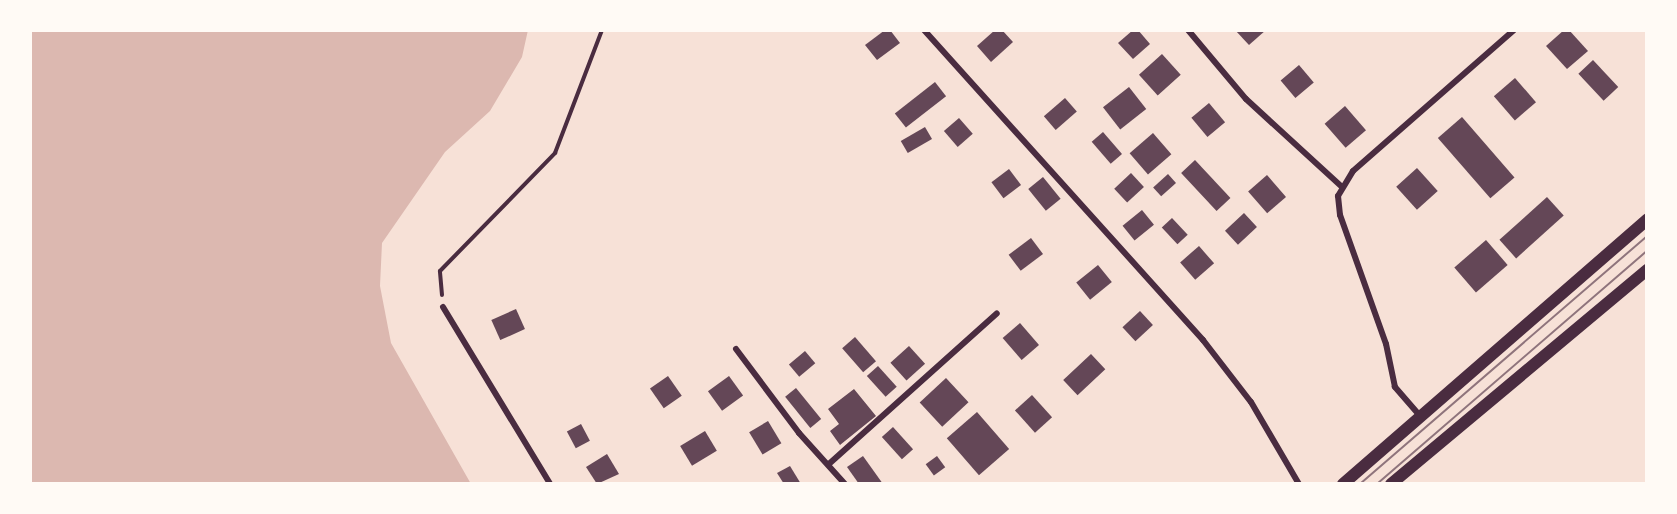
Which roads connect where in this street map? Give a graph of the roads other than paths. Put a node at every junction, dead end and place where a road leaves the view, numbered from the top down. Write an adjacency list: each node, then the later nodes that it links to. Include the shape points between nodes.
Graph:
1 (924, 30): 14 (street, via 1203,340 1251,402)
2 (1188, 30): 4 (street, via 1246,99)
3 (1514, 30): 4 (street, via 1353,171)
4 (1341, 186): 10 (street, via 1340,215 1375,307 1395,387)
5 (1647, 220): 10 (main road)
6 (1647, 270): 16 (main road)
7 (443, 307): 12 (street)
8 (997, 313): 11 (street)
9 (736, 349): 11 (street, via 799,433)
10 (1421, 417): 15 (main road)
11 (830, 463): 13 (street)
12 (550, 484)
13 (845, 484)
14 (1299, 484)
15 (1343, 484)
16 (1391, 484)

